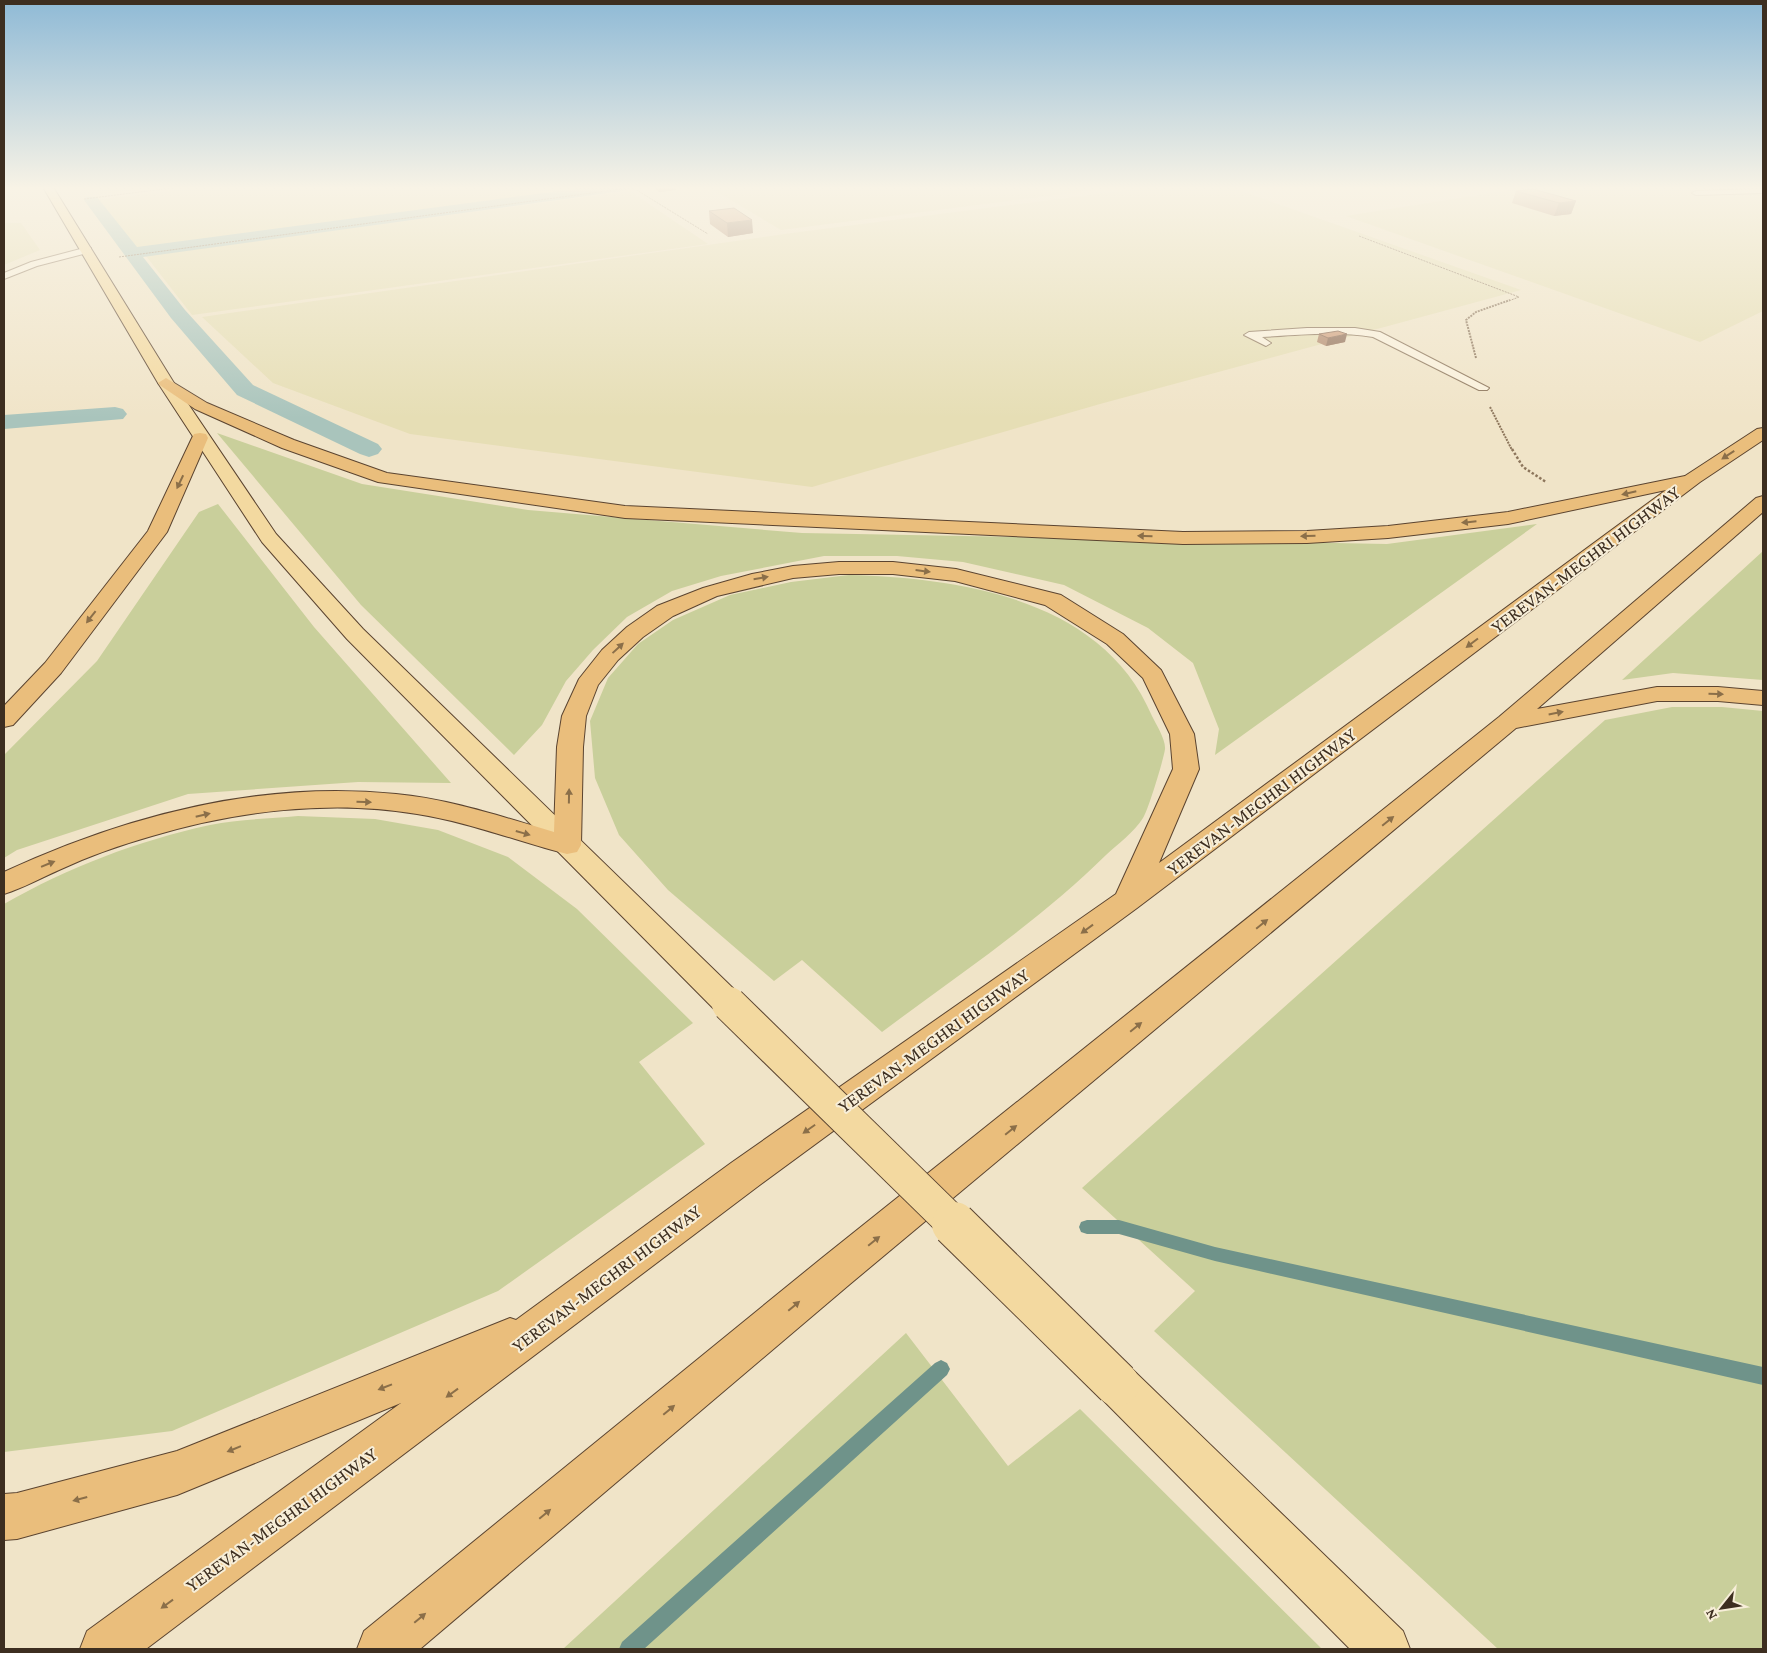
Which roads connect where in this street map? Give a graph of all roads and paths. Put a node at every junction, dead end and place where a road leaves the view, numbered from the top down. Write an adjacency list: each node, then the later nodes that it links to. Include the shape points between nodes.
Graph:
1 (34, 264): 4 (lane)
2 (96, 264): 6 (main road)
3 (1433, 264): 7 (path, via 1519,297 1476,312 1466,320)
4 (4, 276)
5 (1266, 343): 7 (lane, via 1249,335 1307,331 1376,334)
6 (166, 383): 9 (main road); 11 (highway, one-way to 6, via 1508,518 1388,532 1307,537 1183,538 625,512 384,478 288,444 201,406)
7 (1483, 388): 11 (path, via 1506,440 1523,467 1556,489)
8 (1763, 433): 10 (highway, YEREVAN-MEGHRI HIGHWAY, one-way to 10)
9 (200, 438): 14 (highway, one-way to 14, via 157,532 53,668); 16 (main road, via 269,538 355,634)
10 (1694, 478): 11 (highway, one-way to 11); 18 (highway, YEREVAN-MEGHRI HIGHWAY, one-way to 18)
11 (1593, 502)
12 (1763, 502): 15 (highway)
13 (1763, 698): 15 (highway, one-way to 13, via 1657,694)
14 (4, 720)
15 (1508, 722): 22 (highway, one-way to 15, via 836,1271)
16 (568, 845): 17 (highway, one-way to 16, via 105,841 218,812 284,802 395,802 448,812); 18 (highway, one-way to 18, via 570,747 574,716 587,684 635,632 664,611 710,592 752,580 830,569 893,568 956,576 1053,600 1115,639 1153,675 1182,734 1186,769); 23 (main road, bridge)
17 (4, 884)
18 (1127, 901): 19 (highway, YEREVAN-MEGHRI HIGHWAY, one-way to 19, via 744,1175)
19 (544, 1325): 20 (highway, one-way to 20, via 177,1472); 21 (highway, YEREVAN-MEGHRI HIGHWAY, one-way to 21)
20 (4, 1517)
21 (105, 1649)
22 (382, 1649)
23 (1386, 1649)

